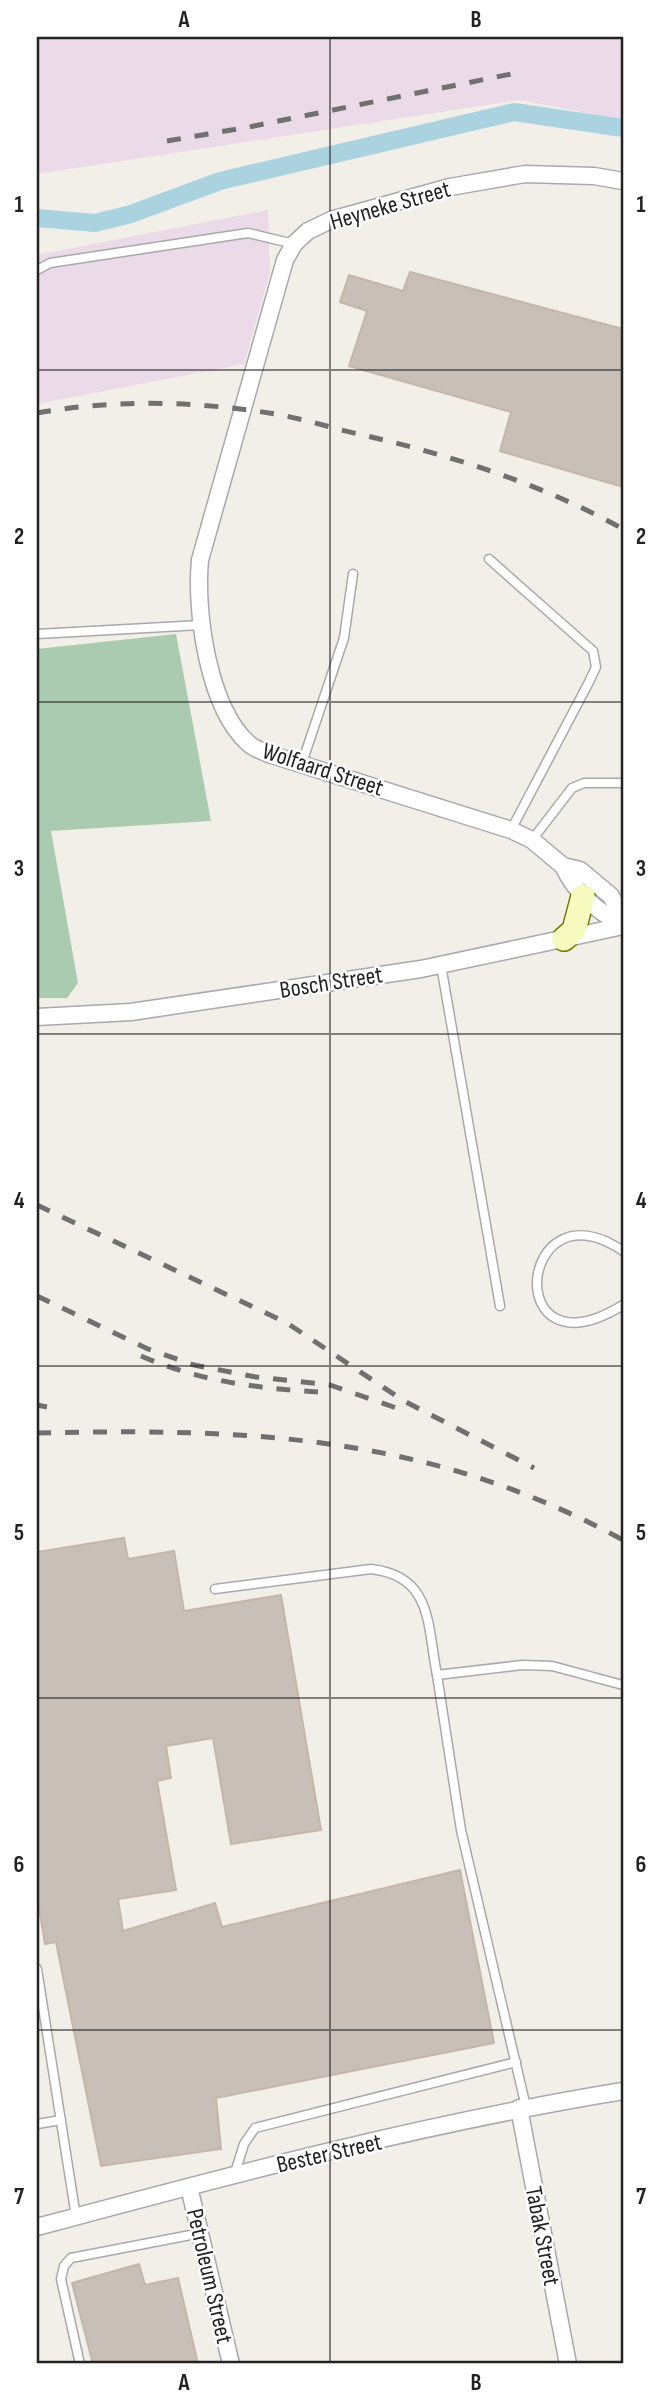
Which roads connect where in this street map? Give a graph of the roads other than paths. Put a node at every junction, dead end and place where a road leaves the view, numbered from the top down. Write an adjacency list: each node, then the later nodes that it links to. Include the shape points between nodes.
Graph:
1 (623, 181): 2 (street, Heyneke Street, via 551,174 450,187 331,220)
2 (294, 244): 3 (lane, via 248,233 50,263); 6 (street, Wolfaard Street, via 285,260 200,560 197,594)
3 (37, 270)
4 (489, 559): 10 (lane, via 593,651 596,667)
5 (353, 574): 8 (lane, via 344,638)
6 (202, 625): 7 (lane); 8 (street, Wolfaard Street, via 215,683 226,713 240,733 249,745)
7 (37, 634)
8 (302, 763): 10 (street, Wolfaard Street)
9 (623, 783): 11 (lane, via 584,783 572,788)
10 (511, 830): 11 (street, Wolfaard Street)
11 (532, 840): 12 (street, Wolfaard Street)
12 (563, 866): 13 (street, Wolfaard Street); 14 (street, Wolfaard Street, via 580,870 611,896)
13 (583, 896): 15 (street, Wolfaard Street); 16 (street, via 574,930)
14 (623, 919)
15 (623, 926): 16 (street, Bosch Street)
16 (564, 939): 17 (street, Bosch Street)
17 (441, 965): 18 (street, Bosch Street, via 131,1012); 21 (lane)
18 (37, 1017)
19 (623, 1251): 20 (lane, via 594,1238 573,1237 543,1256 536,1275 537,1296 555,1318 585,1321)
20 (623, 1305)
21 (500, 1306)
22 (215, 1589): 23 (lane, via 371,1569 392,1571 421,1595)
23 (437, 1675): 24 (lane, via 552,1666); 26 (lane, via 461,1830)
24 (623, 1685)
25 (37, 1969): 29 (lane)
26 (516, 2062): 28 (lane); 31 (lane, via 255,2128 244,2144)
27 (623, 2091): 28 (street, Bester Street)
28 (523, 2107): 31 (street, Bester Street); 38 (street, Tabak Street)
29 (61, 2120): 30 (lane); 33 (lane)
30 (37, 2123)
31 (234, 2176): 32 (street, Bester Street)
32 (189, 2187): 33 (street, Bester Street); 35 (street, Petroleum Street)
33 (76, 2217): 34 (street, Bester Street)
34 (37, 2227)
35 (201, 2233): 36 (lane, via 71,2258 61,2279); 37 (street, Petroleum Street)
36 (80, 2364)
37 (231, 2364)
38 (568, 2364)

